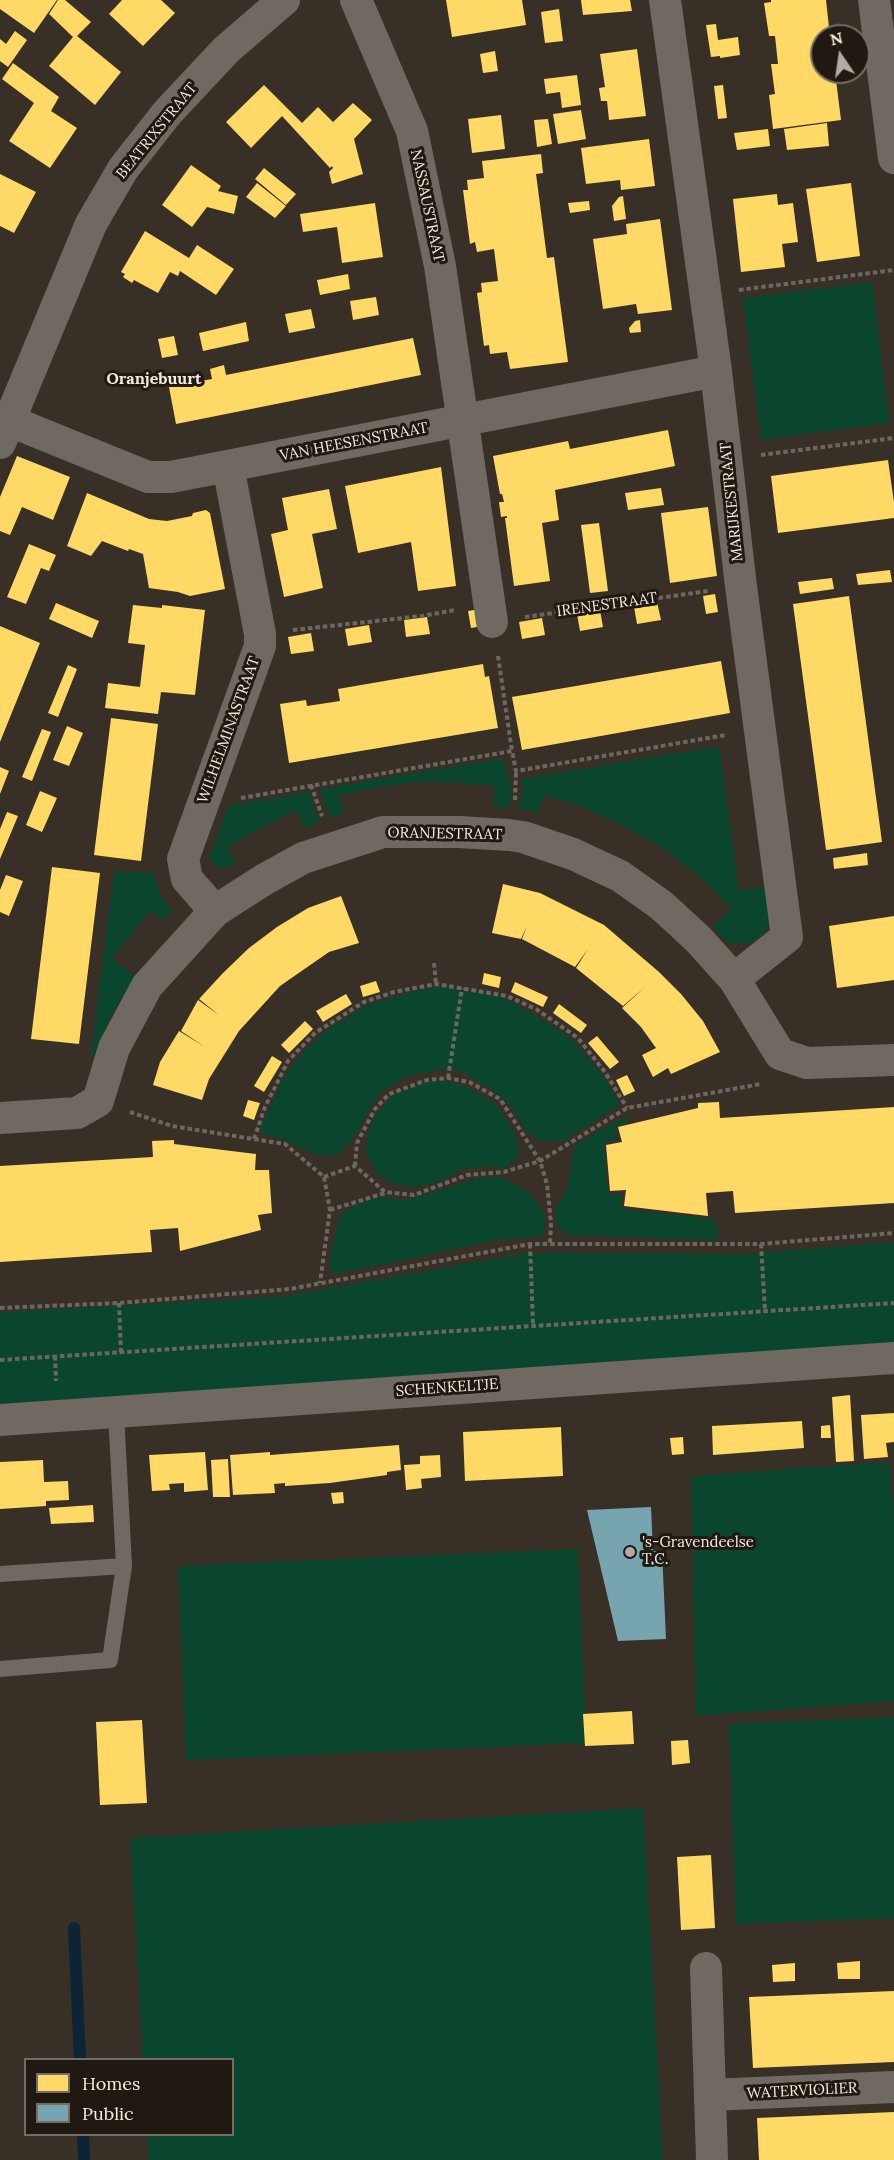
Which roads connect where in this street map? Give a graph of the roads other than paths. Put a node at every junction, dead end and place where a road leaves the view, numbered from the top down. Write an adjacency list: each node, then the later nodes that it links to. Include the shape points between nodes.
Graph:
1 (285, 0): 8 (street, BEATRIXSTRAAT, via 226,50 167,113 123,169 91,224)
2 (356, 0): 7 (street, NASSAUSTRAAT, via 412,131 440,266)
3 (665, 0): 6 (street, MARIJKESTRAAT)
4 (874, 0): 5 (street)
5 (894, 158)
6 (716, 371): 7 (street, VAN HEESENSTRAAT); 12 (street, MARIJKESTRAAT, via 787,937)
7 (463, 421): 9 (street, VAN HEESENSTRAAT); 10 (street)
8 (3, 427): 9 (street, VAN HEESENSTRAAT, via 148,477 171,477)
9 (228, 466): 11 (street, WILHELMINASTRAAT, via 260,646 183,859 187,879)
10 (491, 612)
11 (215, 911): 12 (street, ORANJESTRAAT, via 303,858 383,832 509,835 573,854 620,876 661,904); 14 (street, ORANJESTRAAT, via 147,986 114,1048 98,1101 77,1113)
12 (734, 979): 13 (street, ORANJESTRAAT, via 780,1054 807,1063)
13 (894, 1060)
14 (0, 1118)
15 (894, 1358): 16 (street, SCHENKELTJE)
16 (116, 1412): 17 (street, SCHENKELTJE); 18 (lane)
17 (0, 1420)
18 (124, 1566): 19 (lane); 20 (lane, via 110,1660)
19 (0, 1574)
20 (0, 1669)
21 (706, 1968): 23 (street)
22 (894, 2087): 23 (street, WATERVIOLIER)
23 (710, 2096): 24 (street)
24 (712, 2160)

